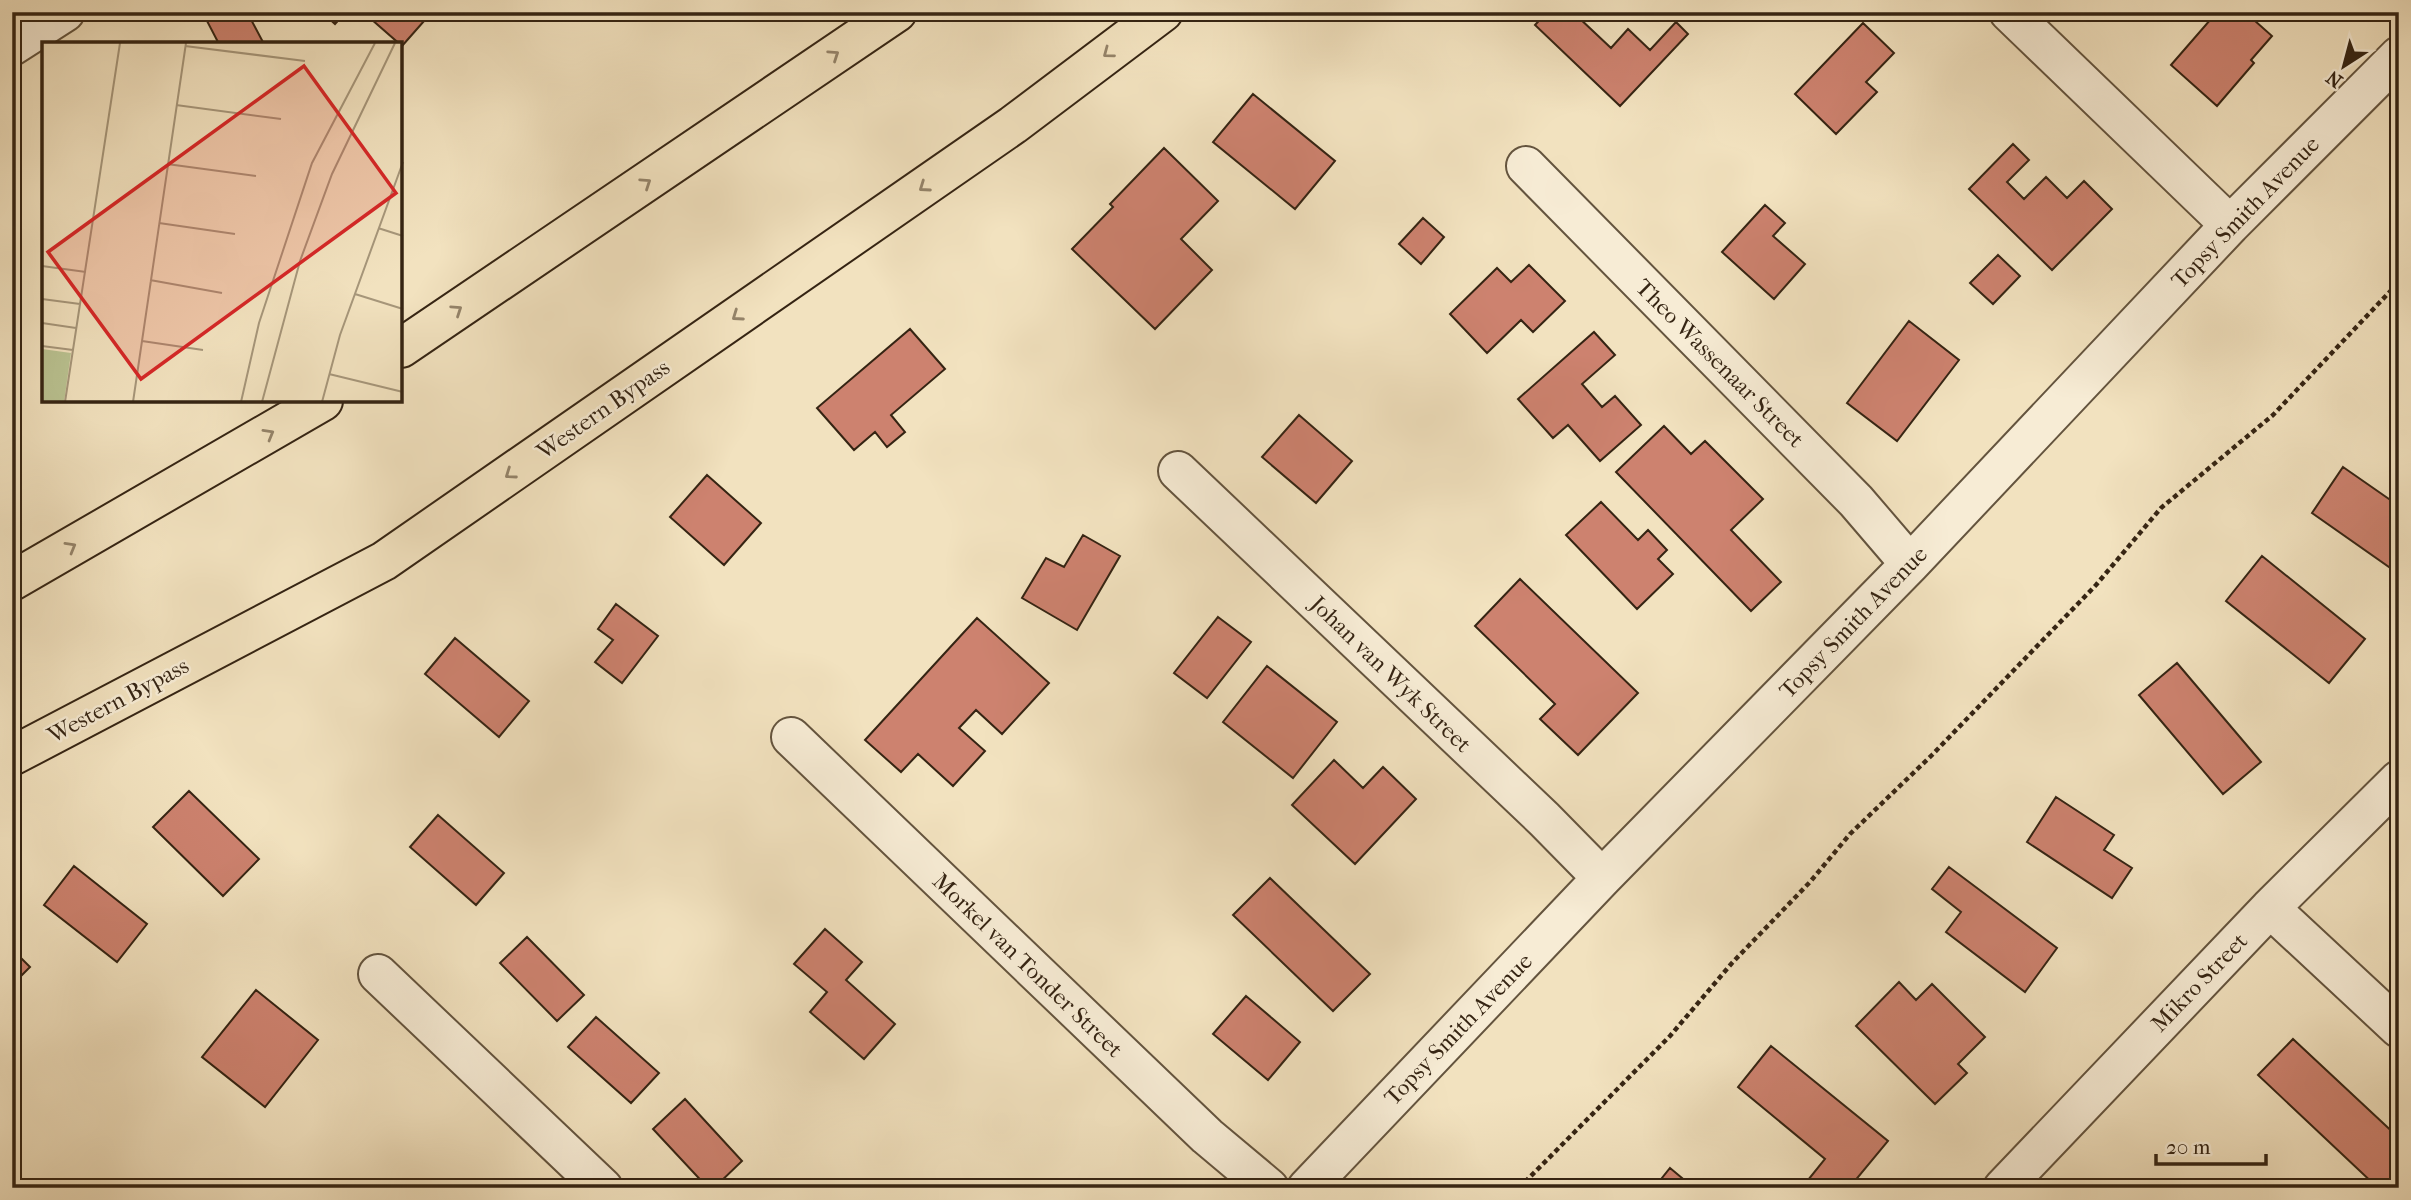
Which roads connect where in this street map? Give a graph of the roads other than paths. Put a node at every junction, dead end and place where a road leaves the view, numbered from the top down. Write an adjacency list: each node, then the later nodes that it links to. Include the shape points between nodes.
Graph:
1 (65, 12): 5 (street)
2 (897, 12): 9 (highway, one-way to 2)
3 (1163, 12): 15 (highway, Western Bypass, one-way to 15, via 1013,125 384,561)
4 (2010, 12): 8 (street)
5 (12, 46)
6 (2399, 57): 8 (street, Topsy Smith Avenue)
7 (1526, 166): 12 (street, Theo Wassenaar Street, via 1856,500)
8 (2230, 225): 12 (street, Topsy Smith Avenue)
9 (402, 347)
10 (321, 402): 13 (highway, one-way to 10)
11 (1178, 471): 17 (street, Johan van Wyk Street)
12 (1910, 564): 17 (street, Topsy Smith Avenue)
13 (12, 581)
14 (791, 737): 22 (street, Morkel van Tonder Street, via 1207,1136)
15 (12, 756)
16 (2399, 780): 18 (street, Mikro Street)
17 (1602, 878): 23 (street, Topsy Smith Avenue)
18 (2270, 908): 20 (street); 24 (street, Mikro Street)
19 (378, 974): 21 (street)
20 (2399, 1028)
21 (603, 1188)
22 (1269, 1188)
23 (1307, 1188)
24 (2003, 1188)

